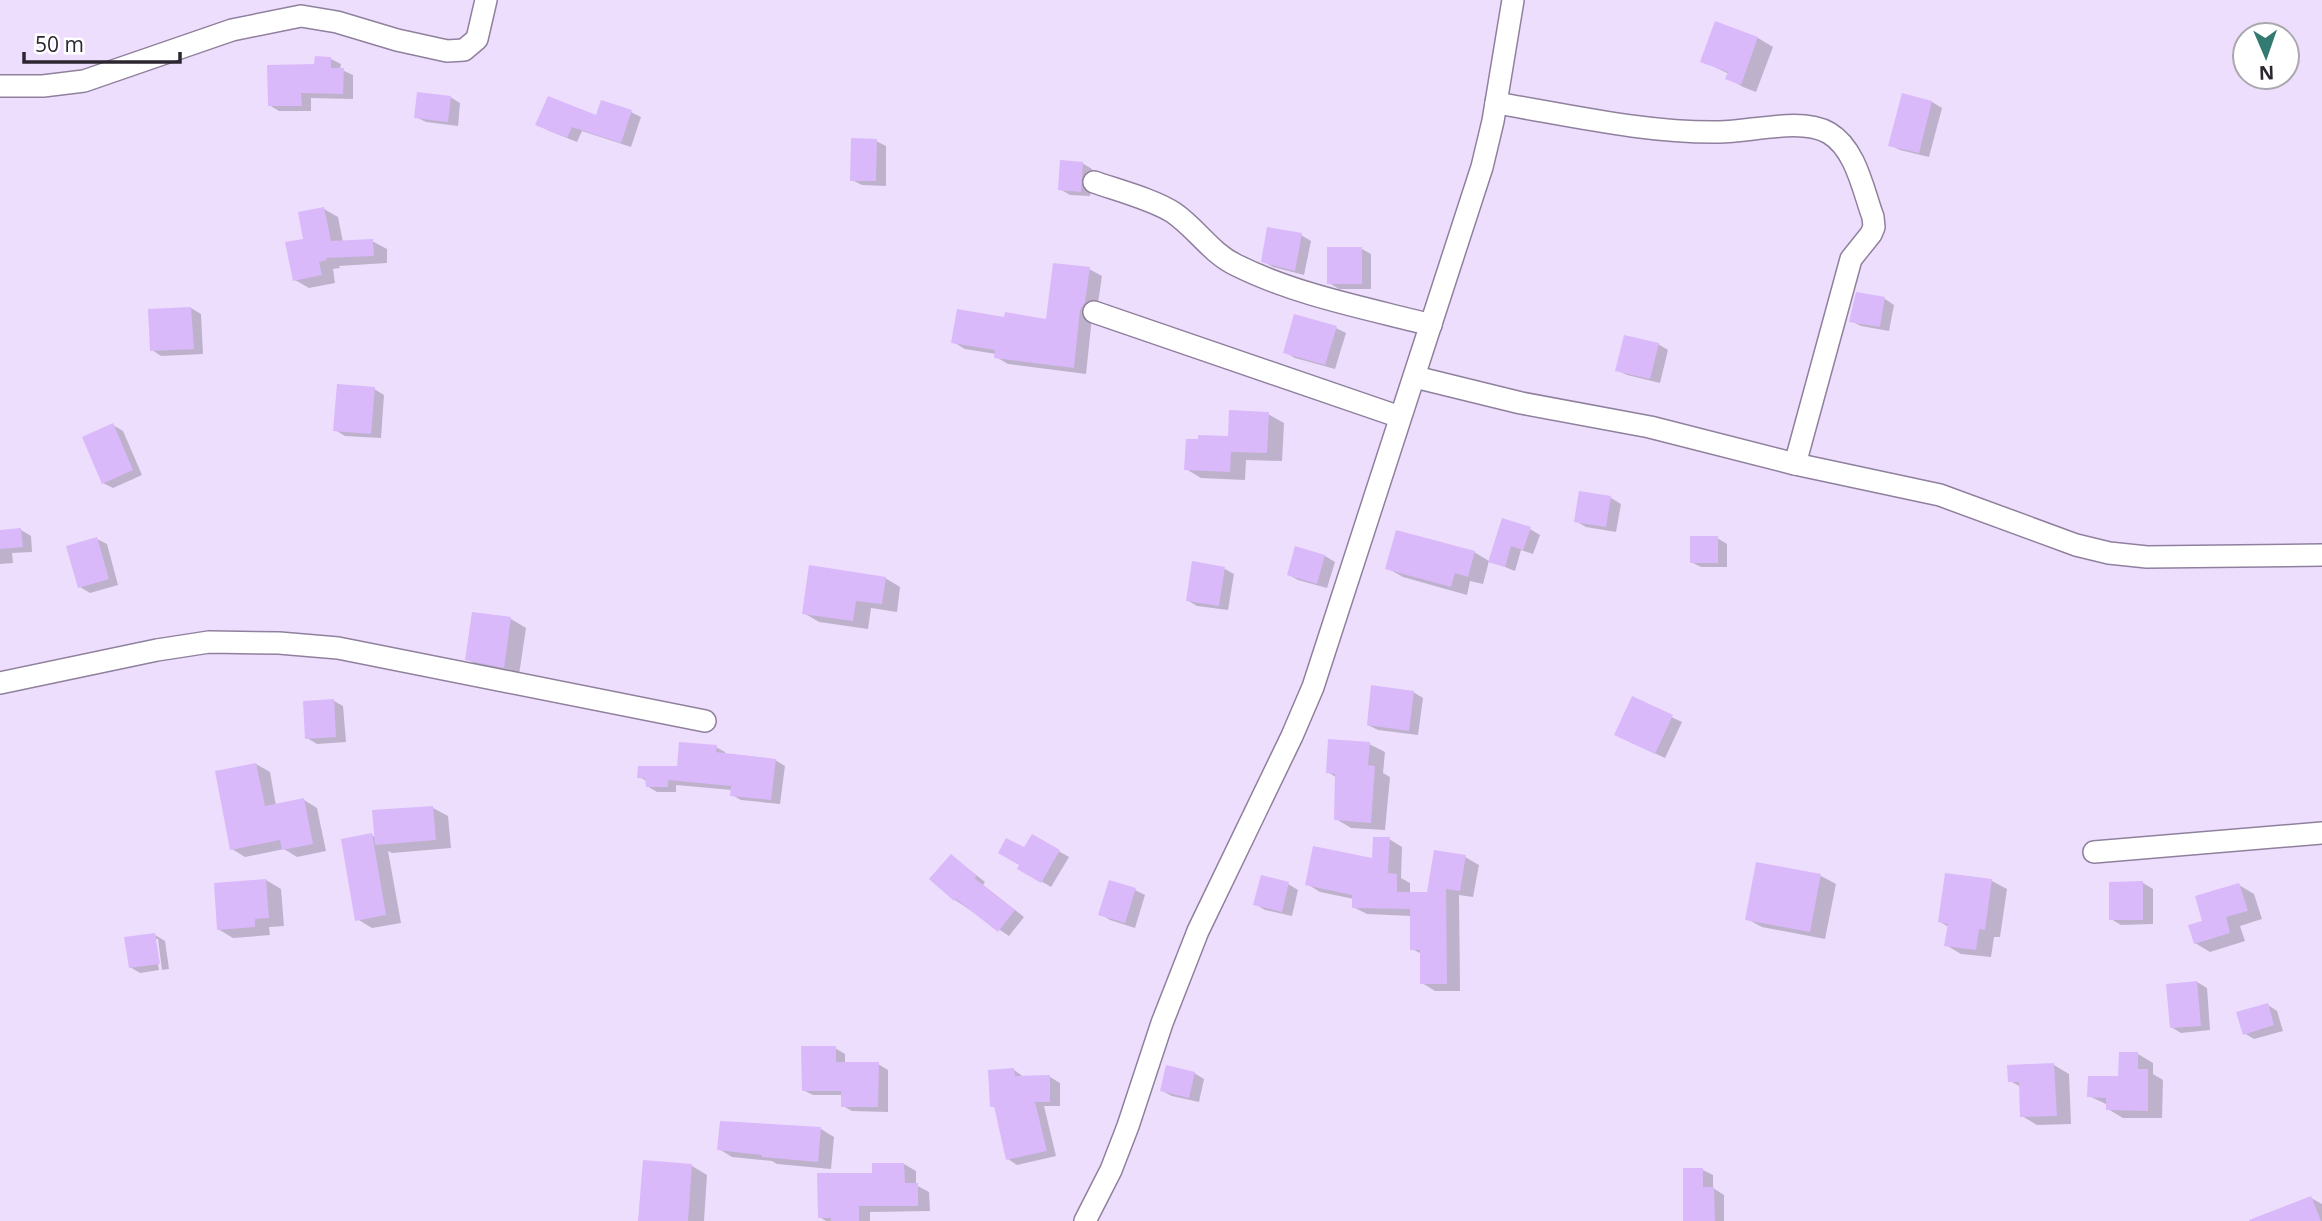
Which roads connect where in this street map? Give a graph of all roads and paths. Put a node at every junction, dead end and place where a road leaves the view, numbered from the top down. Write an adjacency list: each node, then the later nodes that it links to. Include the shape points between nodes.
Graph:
1 (486, 0): 3 (street, via 477,39 464,50 447,51 301,16 232,30 84,81)
2 (1513, 0): 4 (street)
3 (0, 86)
4 (1496, 103): 7 (street, via 1482,167); 10 (street, via 1688,131 1743,132 1800,125 1830,134 1847,151 1874,228 1850,260)
5 (1094, 181): 7 (street, via 1171,210 1215,251 1245,269)
6 (1094, 312): 9 (street)
7 (1431, 325): 8 (street)
8 (1415, 377): 9 (street); 10 (street, via 1650,427)
9 (1400, 417): 16 (street, via 1312,687 1198,931 1111,1170)
10 (1795, 464): 11 (street, via 1940,495 2109,553 2147,557)
11 (2322, 555)
12 (0, 683): 13 (street, via 209,642 279,643 338,648)
13 (705, 721)
14 (2322, 833): 15 (street)
15 (2094, 852)
16 (1085, 1221)

